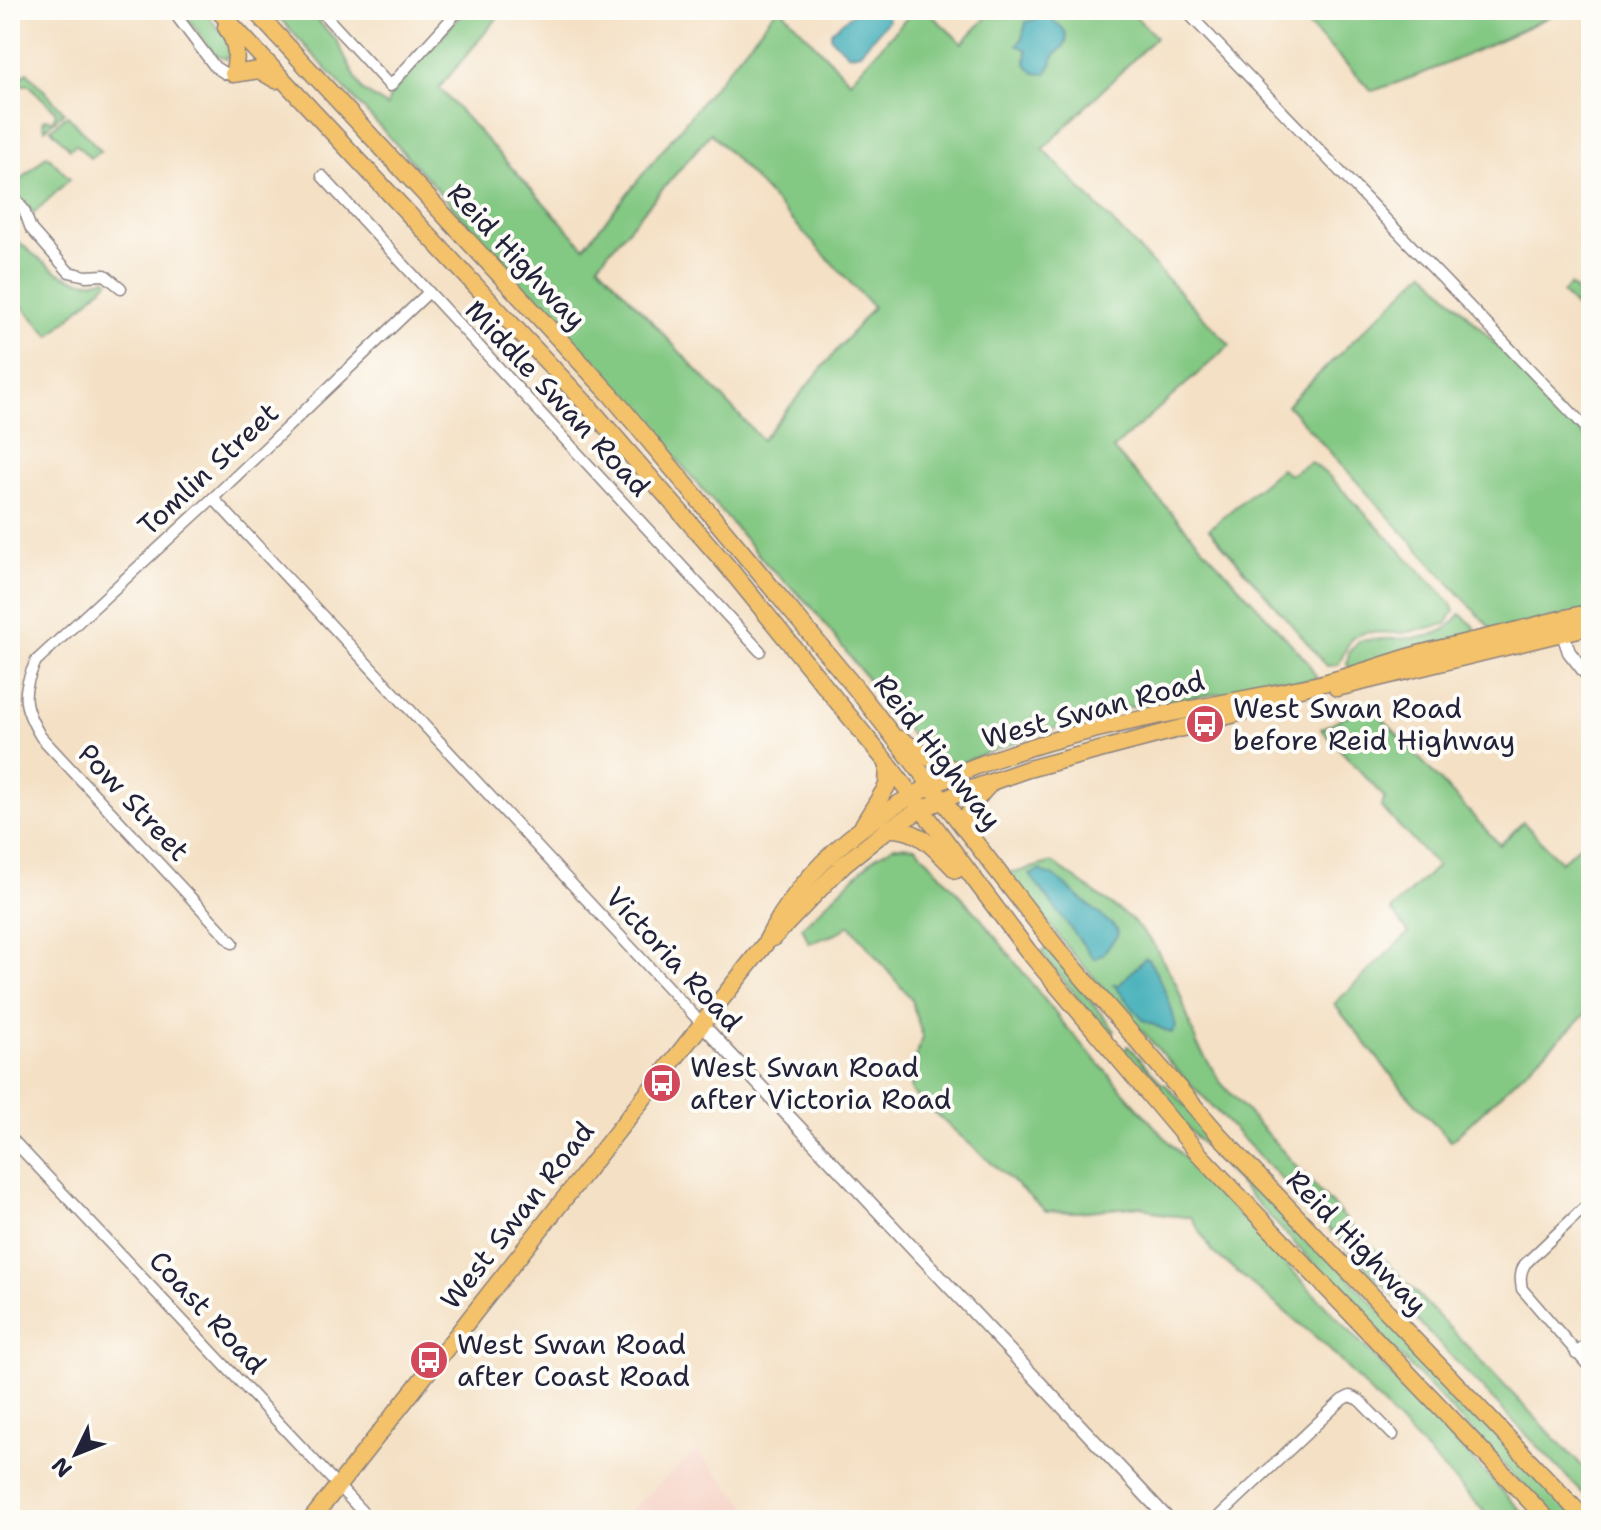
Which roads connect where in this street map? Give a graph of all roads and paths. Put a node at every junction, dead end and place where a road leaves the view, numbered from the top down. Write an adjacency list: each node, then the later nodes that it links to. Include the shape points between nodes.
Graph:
1 (172, 10): 7 (street, via 215,67)
2 (216, 10): 7 (main road, via 236,45); 8 (main road, Reid Highway)
3 (254, 10): 21 (main road, Reid Highway, via 611,395)
4 (320, 10): 5 (street, via 390,86)
5 (459, 10)
6 (1185, 10): 13 (street)
7 (233, 74): 8 (main road, via 267,73)
8 (316, 116): 22 (main road, Reid Highway, via 590,408)
9 (322, 176): 12 (street, Middle Swan Road)
10 (10, 191): 11 (street, via 31,229 69,272 105,275)
11 (121, 288)
12 (428, 293): 14 (street, Tomlin Street); 18 (street, Middle Swan Road)
13 (1591, 433)
14 (213, 498): 20 (street, Tomlin Street, via 36,661); 35 (street, Victoria Road)
15 (1591, 613): 17 (main road, West Swan Road)
16 (1591, 626): 17 (main road, West Swan Road)
17 (1561, 627): 19 (street, via 1569,652); 23 (main road, West Swan Road, via 1455,645 1318,684 1208,704); 24 (main road, West Swan Road)
18 (760, 651)
19 (1591, 680)
20 (25, 682): 33 (street, Pow Street, via 26,711 41,737)
21 (895, 737): 23 (main road); 25 (main road, Reid Highway)
22 (888, 764): 26 (main road, Reid Highway); 29 (main road, via 887,786)
23 (961, 771): 25 (main road, West Swan Road)
24 (992, 782): 27 (main road, West Swan Road); 31 (main road, via 970,808)
25 (931, 785): 26 (main road, West Swan Road); 27 (main road, Reid Highway)
26 (911, 795): 28 (main road, Reid Highway); 29 (main road, West Swan Road)
27 (942, 800): 28 (main road, West Swan Road); 31 (main road, Reid Highway)
28 (922, 809): 30 (main road, West Swan Road); 32 (main road, Reid Highway)
29 (863, 825): 34 (main road, West Swan Road, via 804,883)
30 (888, 829): 32 (main road, via 918,835); 34 (main road, West Swan Road, via 844,864)
31 (968, 833): 48 (main road, Reid Highway, via 1057,948 1220,1136)
32 (975, 881): 47 (main road, Reid Highway, via 1200,1155)
33 (233, 943)
34 (765, 944): 35 (main road, West Swan Road)
35 (701, 1023): 42 (main road, West Swan Road); 45 (street, Victoria Road)
36 (10, 1137): 42 (street, Coast Road)
37 (1591, 1201): 39 (street, via 1521,1271 1522,1289)
38 (1591, 1340): 39 (street)
39 (1576, 1354): 40 (street)
40 (1591, 1369)
41 (1393, 1435): 46 (street, via 1350,1396)
42 (338, 1485): 43 (main road, West Swan Road); 44 (street, Coast Road)
43 (311, 1520)
44 (370, 1520)
45 (1169, 1520)
46 (1215, 1520)
47 (1548, 1520)
48 (1586, 1520)

